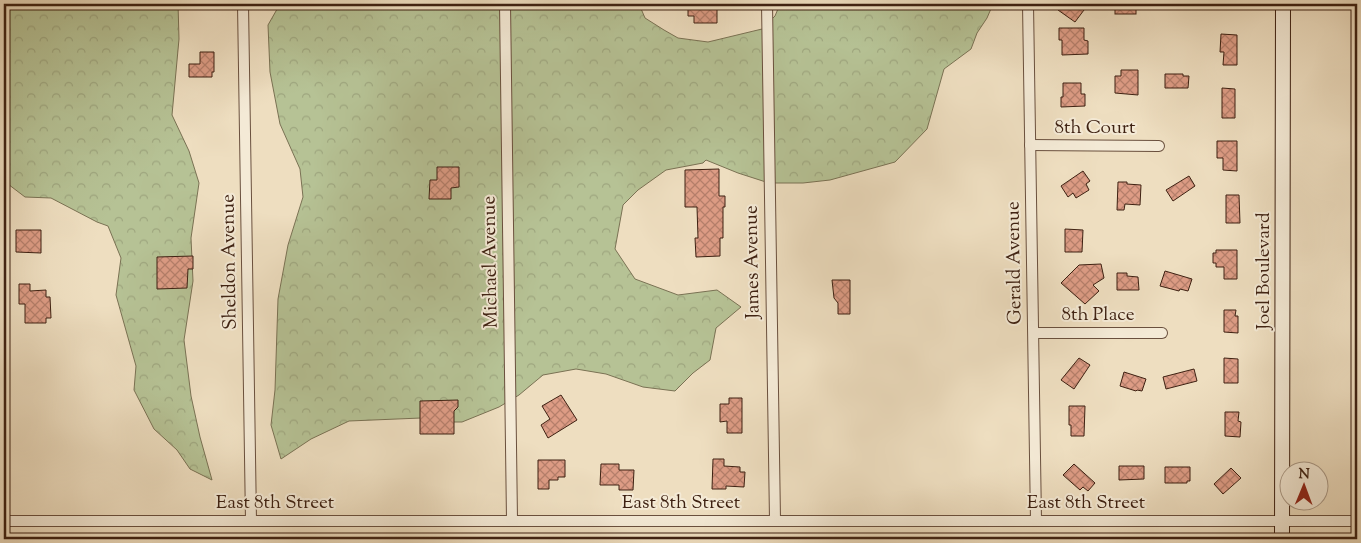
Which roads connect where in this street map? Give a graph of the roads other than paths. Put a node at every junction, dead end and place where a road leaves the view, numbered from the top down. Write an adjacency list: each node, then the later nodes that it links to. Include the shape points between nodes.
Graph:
1 (243, 4): 13 (street, Sheldon Avenue)
2 (505, 4): 10 (street, Michael Avenue)
3 (767, 4): 11 (street, James Avenue)
4 (1028, 4): 6 (street, Gerald Avenue)
5 (1283, 4): 15 (main road, Joel Boulevard)
6 (1030, 145): 7 (street, 8th Court); 8 (street, Gerald Avenue)
7 (1159, 146)
8 (1034, 333): 9 (street, 8th Place); 14 (street, Gerald Avenue)
9 (1162, 333)
10 (512, 520): 11 (street, East 8th Street); 13 (street, East 8th Street)
11 (775, 520): 14 (street, East 8th Street)
12 (4, 521): 13 (street, East 8th Street)
13 (250, 521)
14 (1036, 521): 15 (street, East 8th Street)
15 (1282, 521): 16 (street, East 8th Street); 17 (main road, Joel Boulevard)
16 (1357, 521)
17 (1282, 539)

